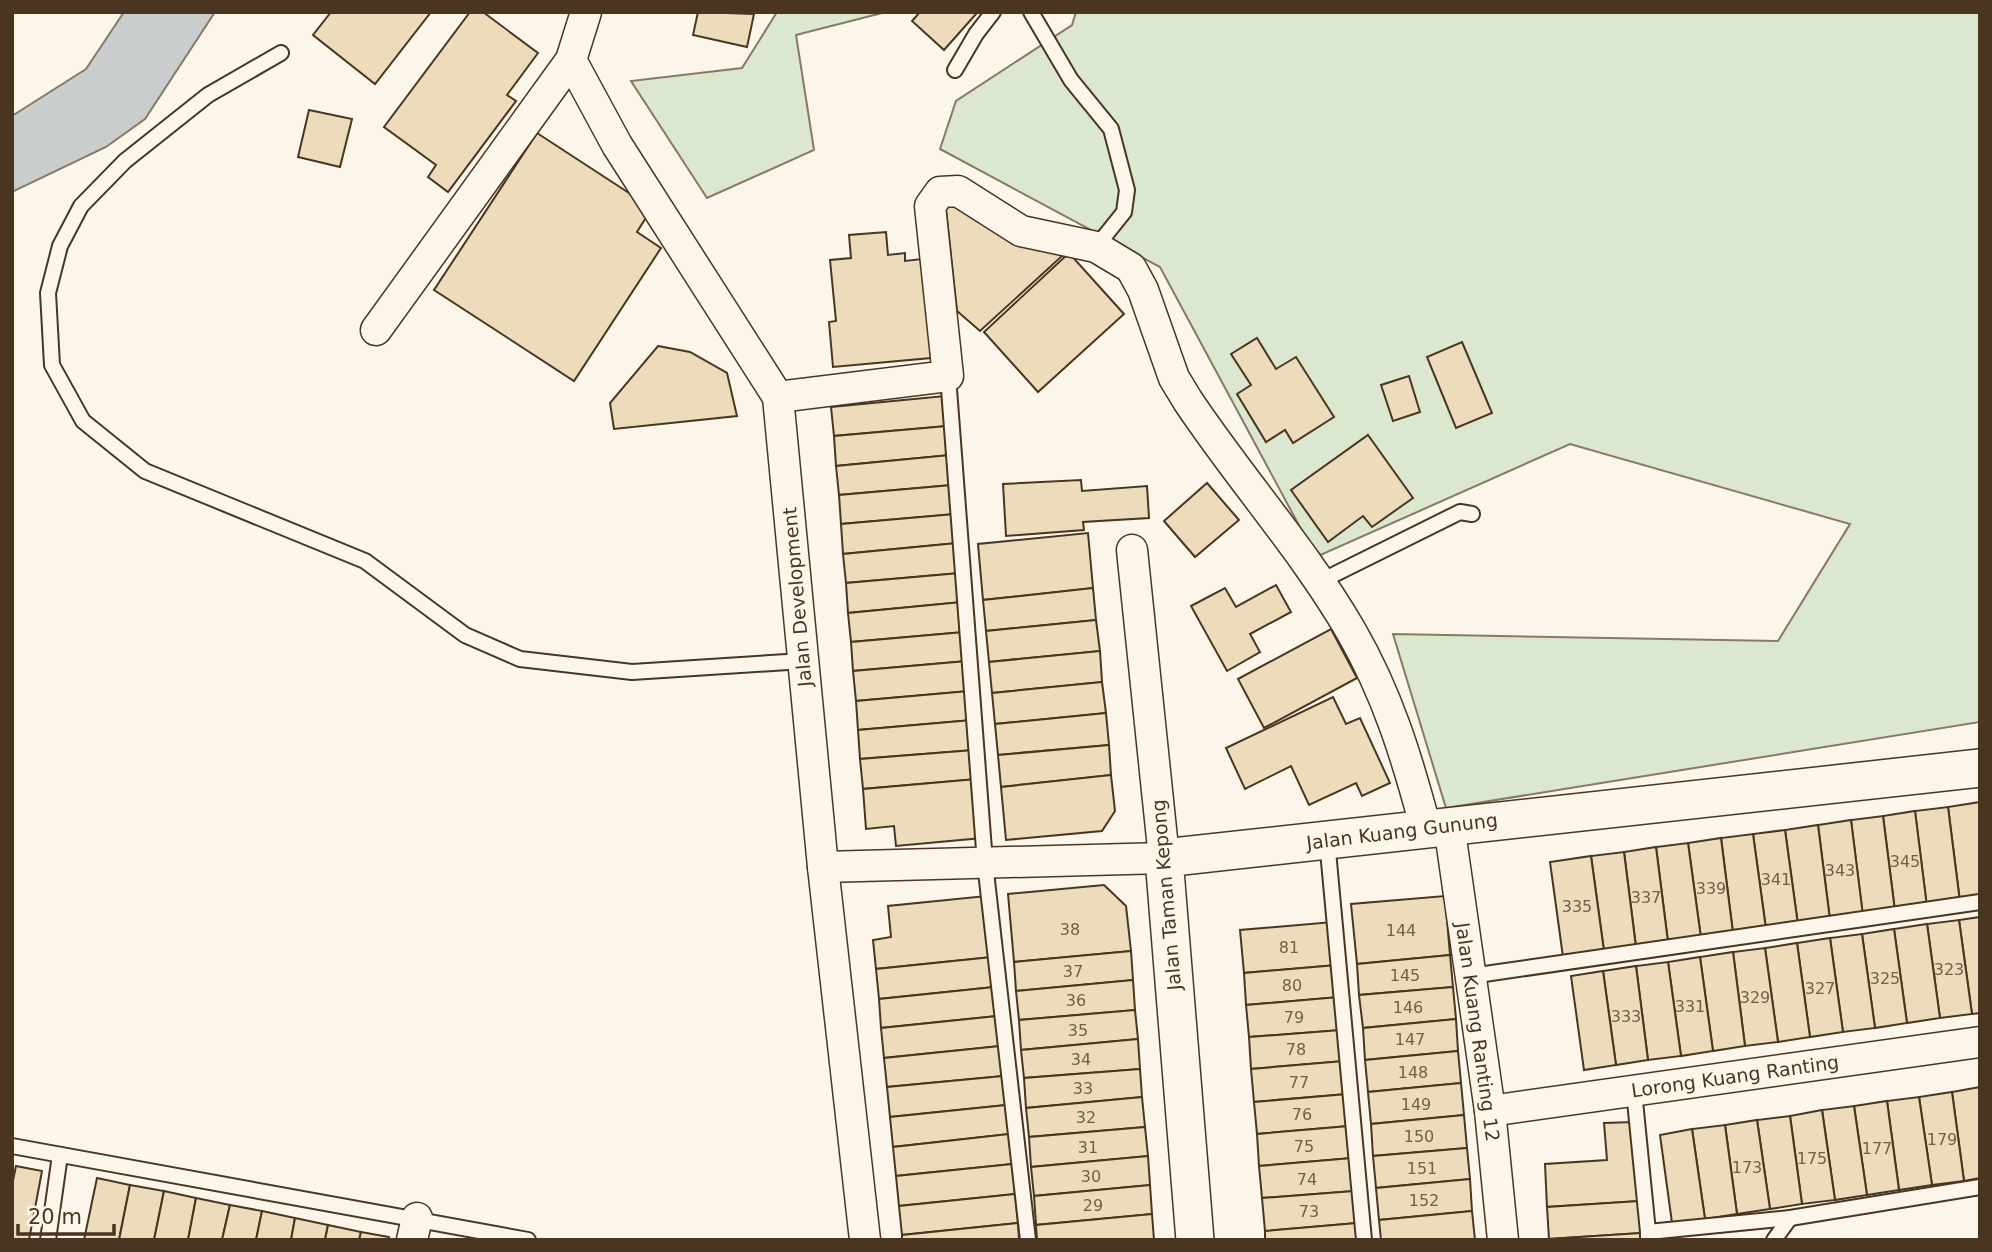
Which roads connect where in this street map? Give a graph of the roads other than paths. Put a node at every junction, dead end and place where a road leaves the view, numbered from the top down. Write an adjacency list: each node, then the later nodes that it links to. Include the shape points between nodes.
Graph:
1 (586, 12): 5 (street)
2 (993, 12): 6 (lane)
3 (1031, 12): 7 (lane, via 1072,80 1111,129 1126,201 1124,212)
4 (281, 53): 14 (lane, via 208,95 125,161 81,206 60,246 48,293 52,365 83,421 145,471 365,561 465,635 520,659 632,671)
5 (571, 60): 8 (street); 10 (street, Jalan Development, via 617,145)
6 (955, 70)
7 (1096, 247): 9 (street, Jalan Kuang Ranting 12, via 1021,231 958,191 940,192 930,206); 13 (street, Jalan Kuang Ranting 12, via 1131,268 1174,378)
8 (376, 330)
9 (948, 376): 10 (street); 19 (lane)
10 (778, 397): 14 (street, Jalan Development)
11 (1472, 514): 13 (lane, via 1460,513)
12 (1132, 550): 18 (street, Jalan Taman Kepong)
13 (1319, 582): 16 (street, Jalan Kuang Ranting 12, via 1380,688)
14 (803, 661): 20 (street, Jalan Development)
15 (1980, 768): 16 (street, Jalan Kuang Gunung)
16 (1438, 827): 17 (street, Jalan Kuang Gunung); 22 (street, Jalan Kuang Ranting 12)
17 (1327, 839): 18 (street, Jalan Kuang Gunung); 37 (lane)
18 (1164, 859): 19 (street, Jalan Kuang Gunung); 36 (street, Jalan Taman Kepong)
19 (985, 863): 20 (street, Jalan Kuang Gunung); 35 (lane)
20 (823, 867): 34 (street, Jalan Development)
21 (1980, 902): 22 (lane)
22 (1471, 976): 25 (street, Jalan Kuang Ranting 12)
23 (1980, 1042): 24 (street, Lorong Kuang Ranting)
24 (1634, 1091): 25 (street, Lorong Kuang Ranting); 31 (lane)
25 (1490, 1111): 38 (street, Jalan Kuang Ranting 12)
26 (12, 1146): 27 (lane)
27 (60, 1156): 30 (lane); 32 (lane)
28 (1980, 1187): 29 (lane)
29 (1790, 1217): 31 (lane); 39 (lane)
30 (415, 1229): 33 (lane)
31 (1648, 1236)
32 (48, 1240)
33 (528, 1240)
34 (865, 1240)
35 (1028, 1240)
36 (1195, 1240)
37 (1364, 1240)
38 (1503, 1240)
39 (1774, 1240)

